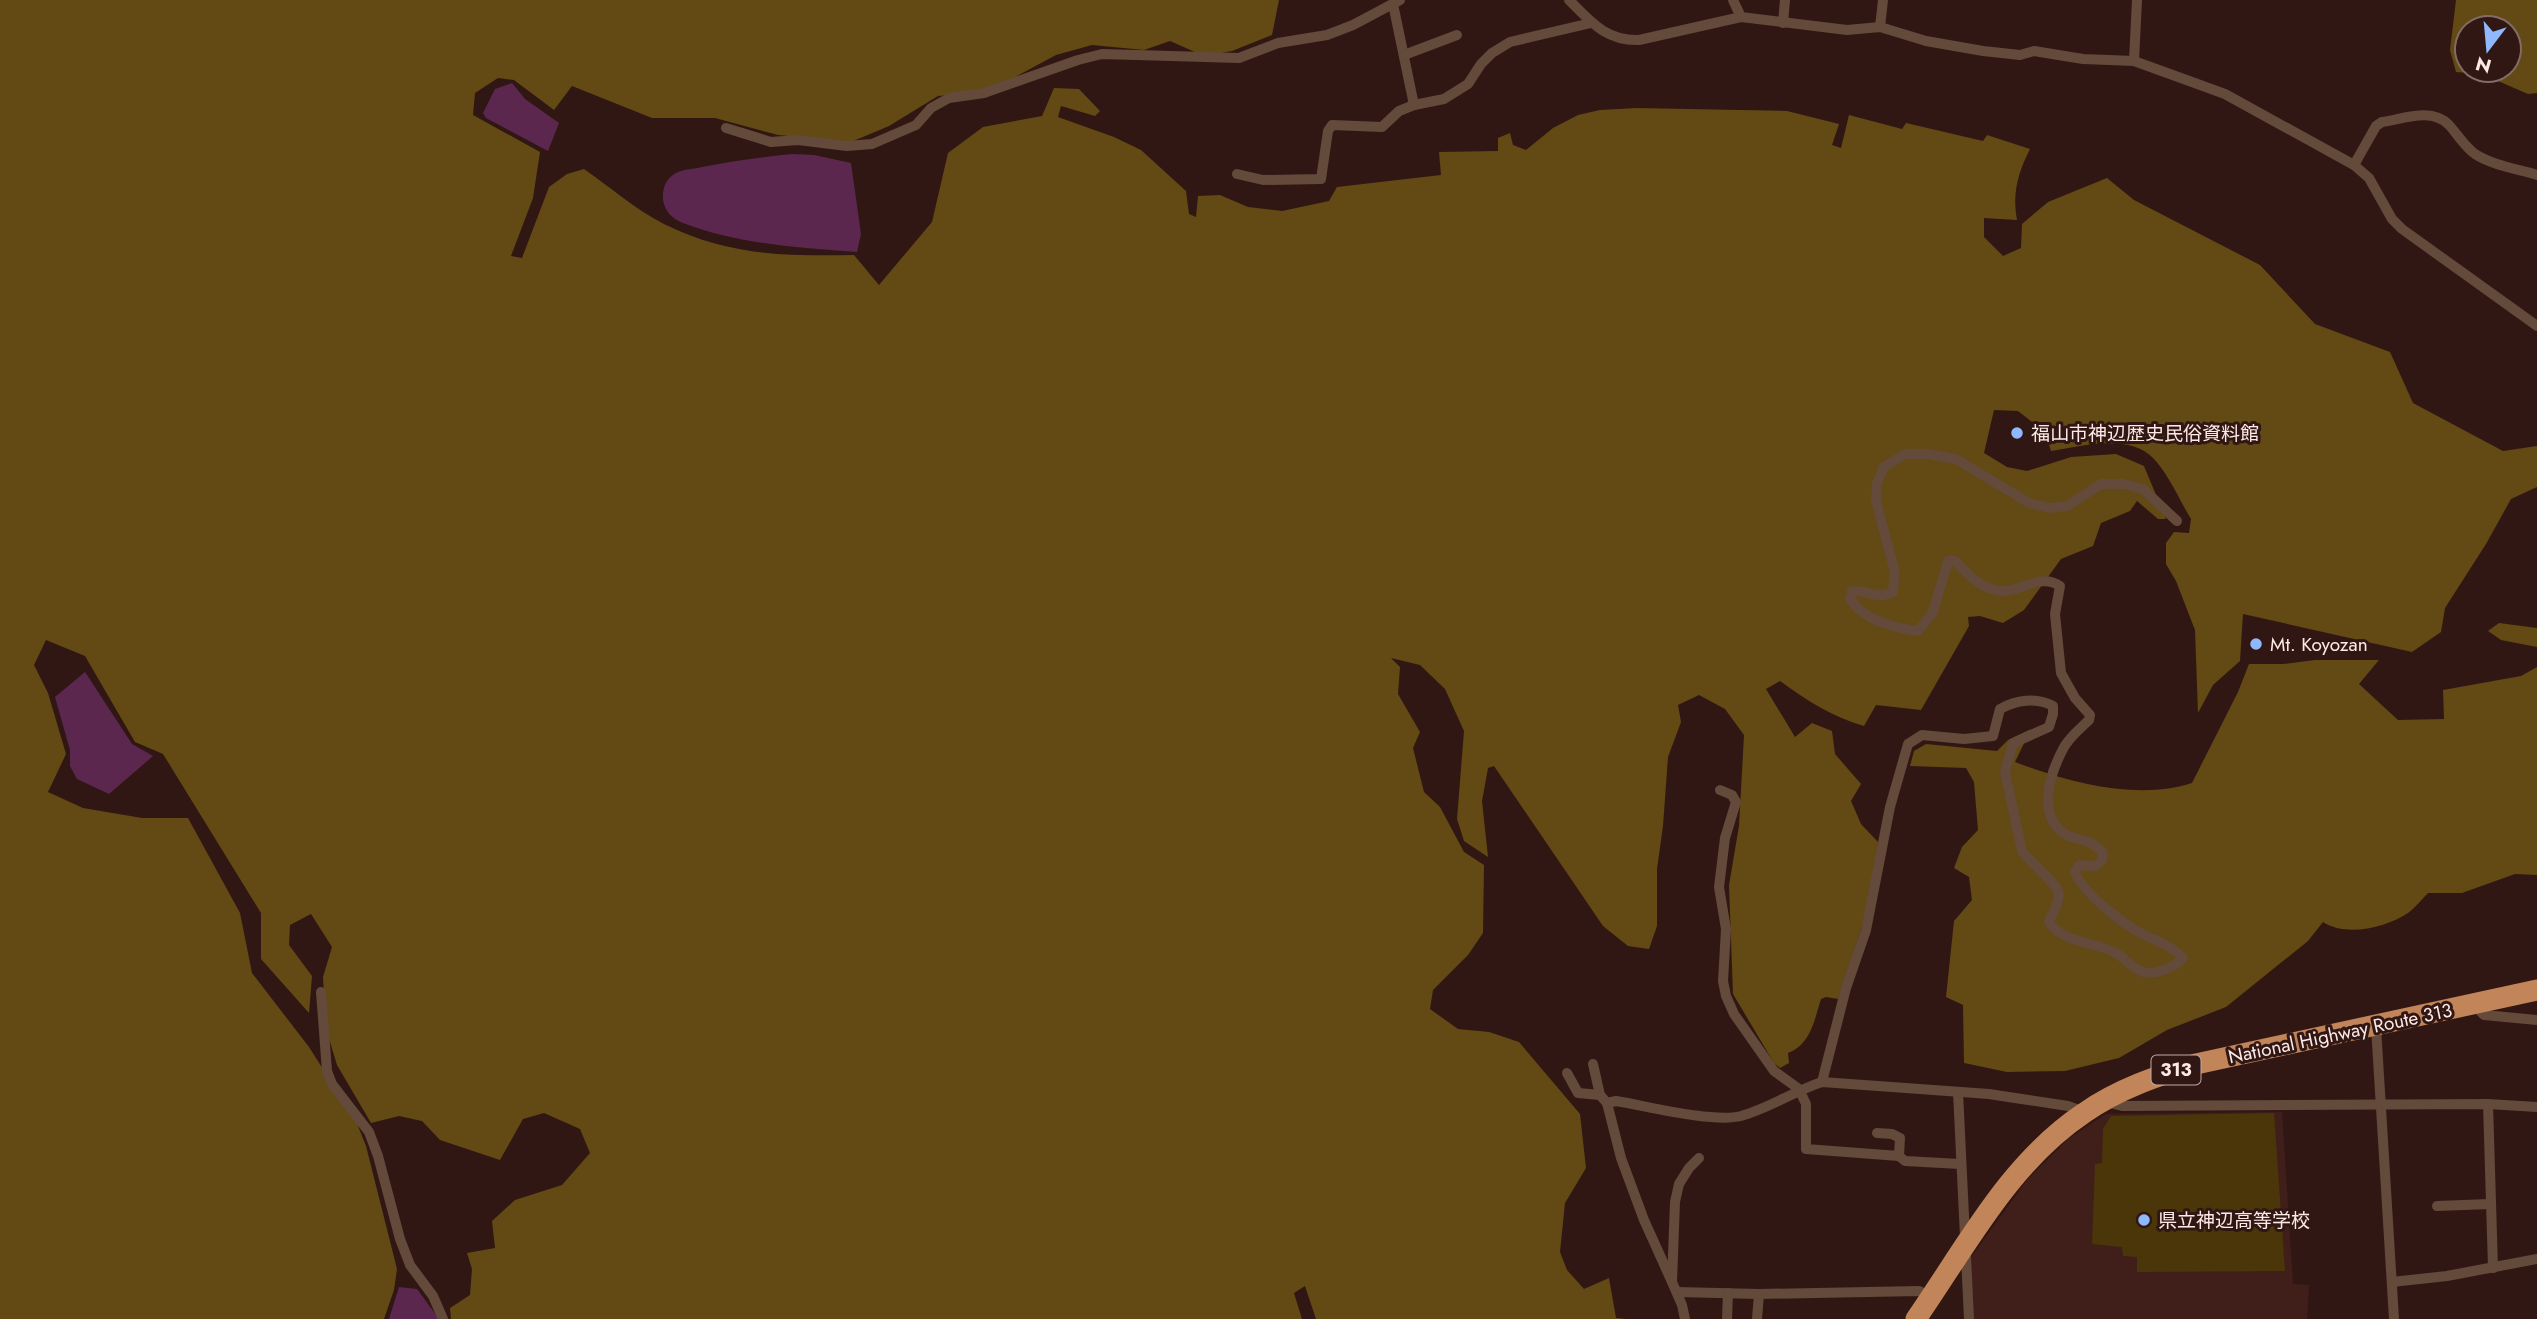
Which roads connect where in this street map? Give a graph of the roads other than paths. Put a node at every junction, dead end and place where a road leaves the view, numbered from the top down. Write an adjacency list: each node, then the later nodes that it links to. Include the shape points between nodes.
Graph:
1 (1569, 0): 8 (street)
2 (1733, 0): 7 (street)
3 (1785, 0): 9 (street)
4 (1883, 0): 10 (street)
5 (2137, 0): 13 (street)
6 (1397, 2): 12 (street); 15 (street, via 1327,35 1278,43 1239,58 1102,54 1078,60 984,93 949,98 916,125 872,145 771,142)
7 (1741, 17): 8 (street, via 1639,40 1612,36); 9 (street)
8 (1591, 23): 14 (street, via 1510,42 1492,53 1468,84 1444,99)
9 (1783, 23): 10 (street, via 1847,30)
10 (1880, 27): 13 (street, via 1983,51)
11 (1457, 35): 12 (street)
12 (1404, 55): 14 (street)
13 (2134, 61): 16 (street, via 2225,94)
14 (1414, 105): 17 (street, via 1399,111 1382,127 1332,125 1321,179 1263,180)
15 (726, 128)
16 (2354, 165): 18 (street, via 2376,126 2428,115 2446,122 2483,158); 19 (street, via 2370,178 2402,229)
17 (1237, 174)
18 (2537, 175)
19 (2537, 326)
20 (2177, 521): 29 (street, via 2143,489 2123,484 2101,484 2067,506 2049,508 2029,503 1956,459 1905,454 1884,467 1877,483 1877,501 1896,585 1883,597 1852,592 1856,608 1881,623 1919,631 1933,612 1948,561 1955,561 1976,583 1997,591 2043,580 2060,586 2055,614 2061,673 2090,715 2064,748 2053,773 2047,802 2053,822 2063,833 2095,843 2103,853 2095,866 2079,865 2079,882 2136,930 2160,940 2183,958 2153,973 2142,972 2114,951 2053,929 2049,922 2060,897 2022,851 2005,772 2013,743 2049,727 2053,706 2029,700 2009,704 2000,709 1993,736 1922,735 1908,744 1890,807 1866,930)
21 (1720, 790): 30 (street, via 1736,802 1719,887 1726,929 1726,996 1774,1071)
22 (2537, 990): 24 (highway, National Highway Route 313 / 313)
23 (321, 992): 52 (street, via 327,1071 369,1132 410,1265)
24 (2473, 1004): 25 (street, via 2484,1015); 26 (highway, National Highway Route 313 / 313)
25 (2537, 1020)
26 (2376, 1027): 33 (highway, National Highway Route 313 / 313, via 2196,1064 2141,1082); 35 (street)
27 (1593, 1064): 32 (street)
28 (1567, 1073): 32 (street, via 1578,1093)
29 (1822, 1082): 30 (street); 31 (street)
30 (1799, 1089): 32 (street, via 1734,1117); 39 (street, via 1806,1104 1806,1149)
31 (1958, 1092): 37 (street); 41 (street)
32 (1603, 1099): 48 (street, via 1644,1220)
33 (2104, 1101): 35 (street, via 2122,1106); 37 (highway, National Highway Route 313 / 313)
34 (2488, 1104): 35 (street); 36 (street); 42 (street)
35 (2381, 1105): 47 (street)
36 (2537, 1107)
37 (2084, 1112): 44 (highway, National Highway Route 313 / 313, via 2018,1171)
38 (1877, 1133): 39 (street, via 1900,1138)
39 (1899, 1156): 41 (street, via 1905,1161)
40 (1699, 1158): 48 (street, via 1679,1184 1675,1202)
41 (1960, 1164): 44 (street)
42 (2490, 1204): 43 (street); 46 (street)
43 (2437, 1206)
44 (1964, 1248): 51 (highway, National Highway Route 313 / 313); 57 (street)
45 (2537, 1259): 46 (street)
46 (2493, 1268): 47 (street)
47 (2392, 1282): 58 (street)
48 (1675, 1287): 49 (street); 53 (street)
49 (1728, 1293): 50 (street); 54 (street)
50 (1759, 1294): 51 (street, via 1919,1291); 55 (street)
51 (1931, 1297): 56 (highway, National Highway Route 313 / 313)
52 (443, 1319)
53 (1685, 1319)
54 (1727, 1319)
55 (1757, 1319)
56 (1916, 1319)
57 (1969, 1319)
58 (2394, 1319)

